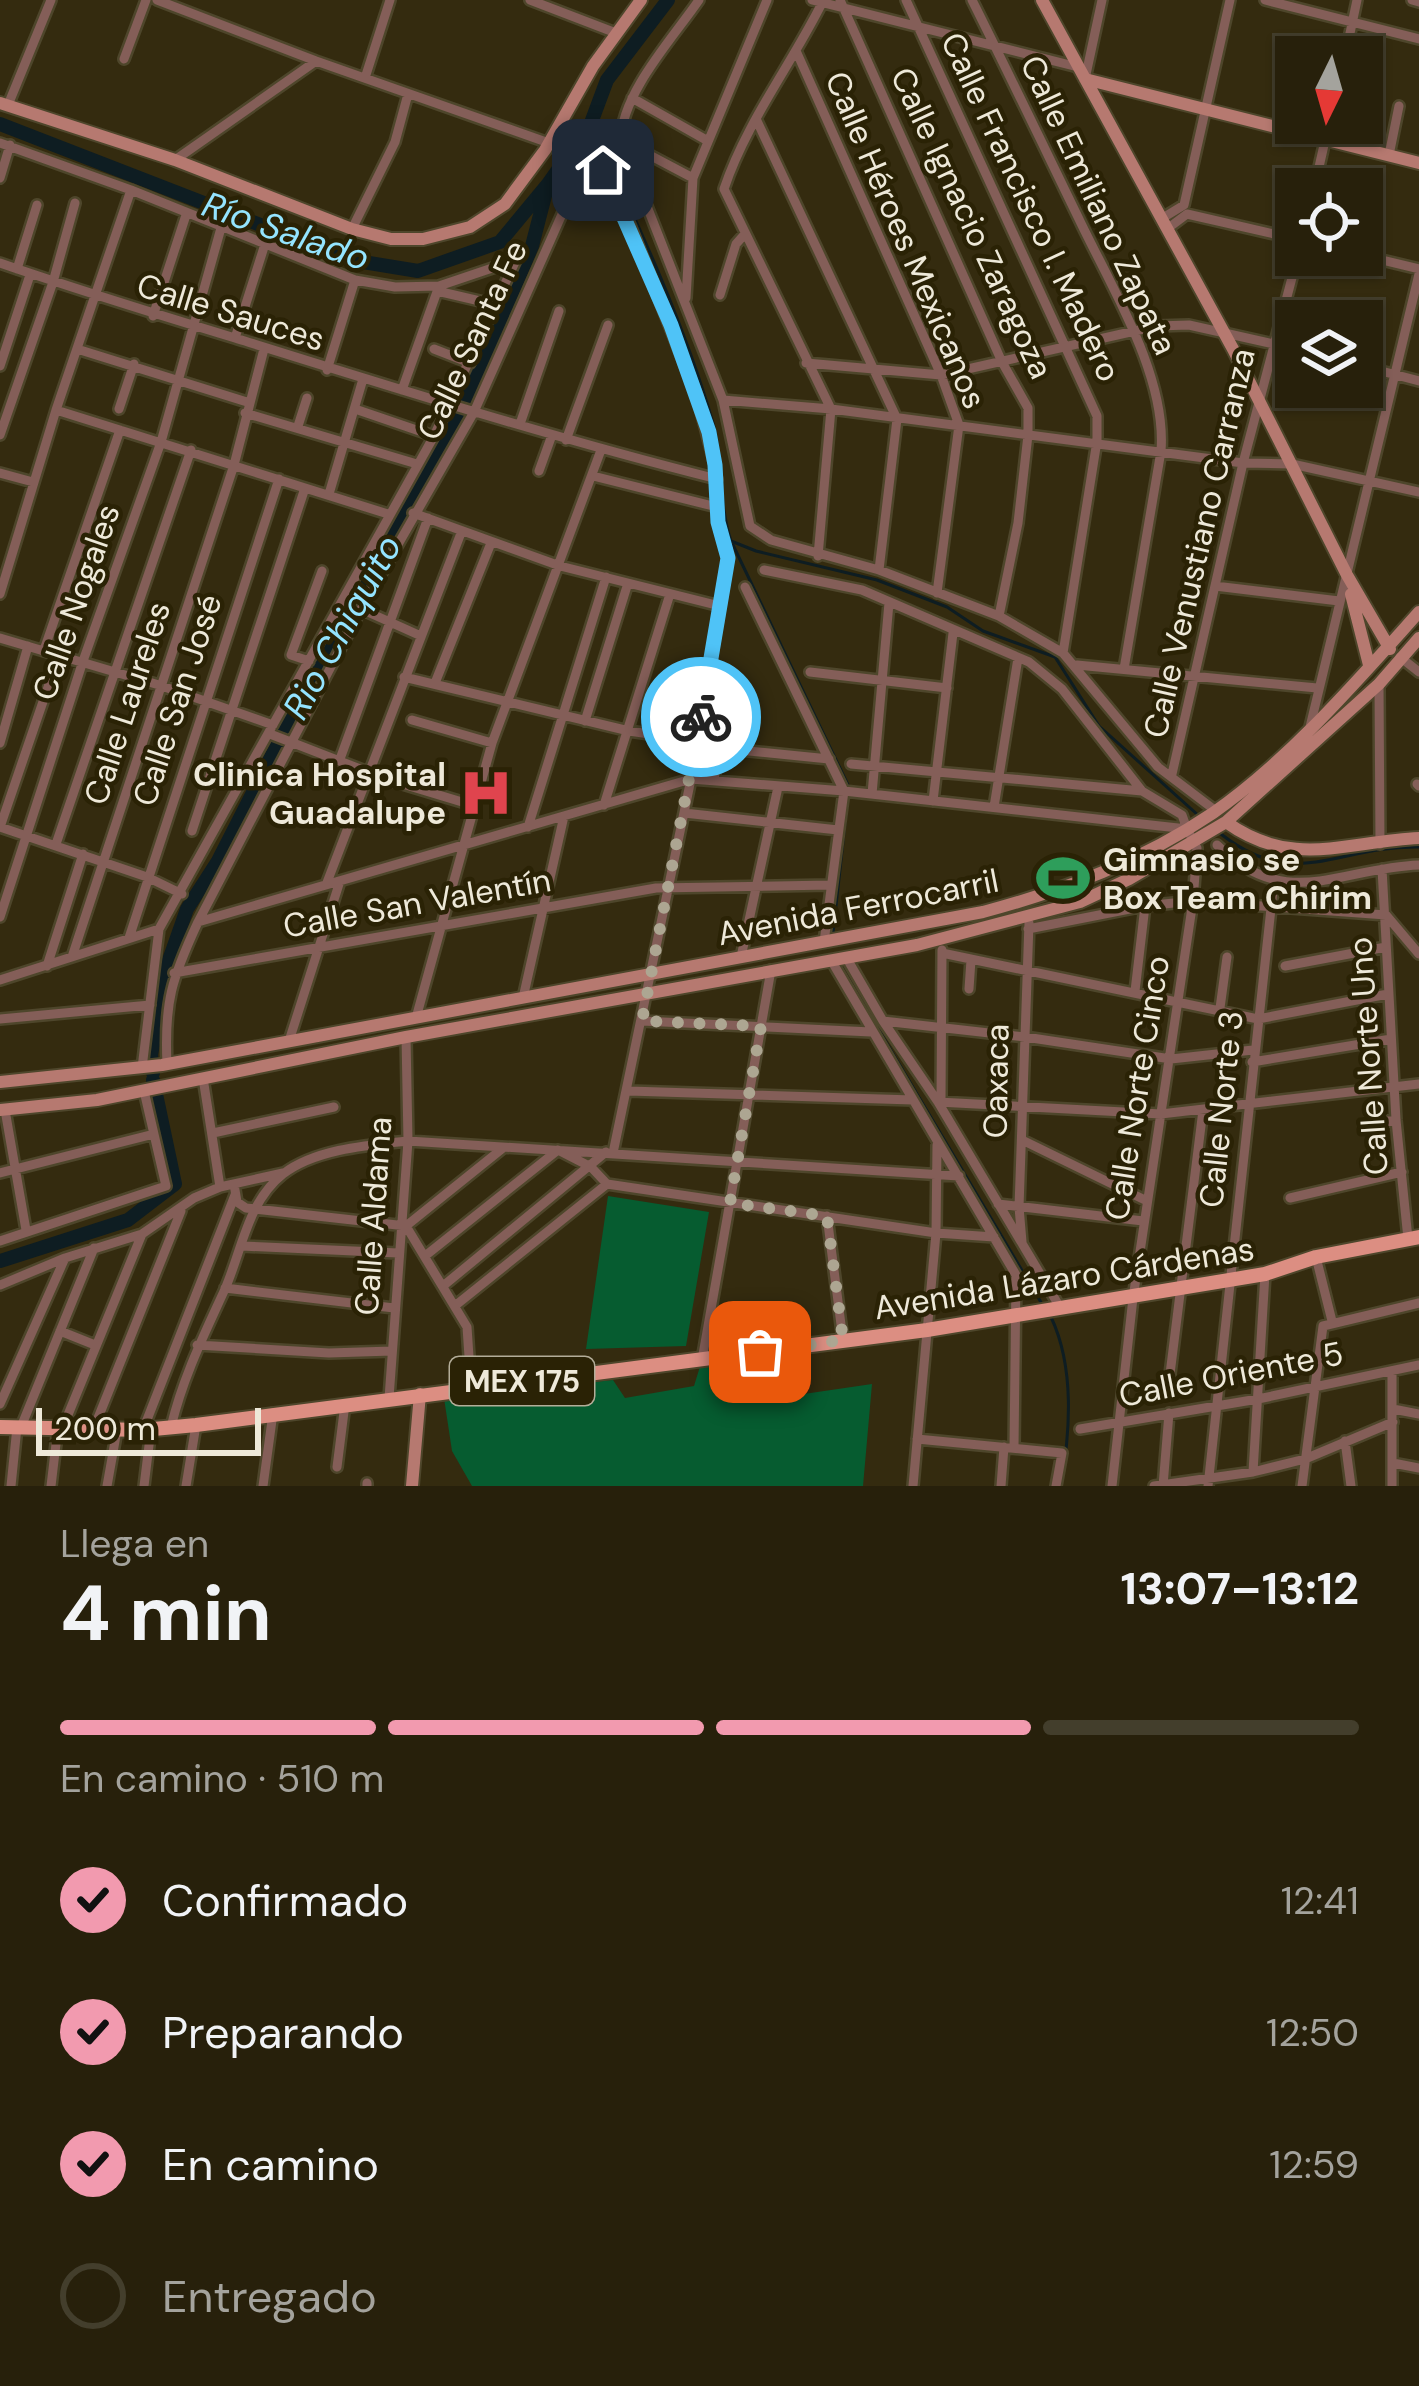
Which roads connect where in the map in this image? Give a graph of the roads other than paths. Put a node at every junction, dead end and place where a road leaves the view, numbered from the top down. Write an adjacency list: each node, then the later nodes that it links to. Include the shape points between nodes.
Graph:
1 (51, 0): 32 (street)
2 (146, 0): 26 (street)
3 (157, 0): 17 (street)
4 (390, 0): 29 (street)
5 (530, 0): 21 (street)
6 (641, 0): 21 (main road)
7 (699, 0): 31 (street)
8 (767, 0): 38 (street)
9 (906, 0): 20 (street, Calle Francisco I. Madero)
10 (973, 0): 24 (street, Calle Emiliano Zapata)
11 (1042, 0): 28 (main road)
12 (1102, 0): 28 (street)
13 (1230, 0): 34 (street)
14 (1265, 0): 19 (street)
15 (1357, 0): 19 (street)
16 (817, 1): 18 (street); 25 (street)
17 (173, 3): 27 (street)
18 (841, 3): 20 (street); 81 (street, Calle Ignacio Zaragoza)
19 (1354, 22): 22 (street); 23 (street)
20 (918, 24): 24 (street); 77 (street, Calle Francisco I. Madero)
21 (616, 33): 39 (main road)
22 (1351, 36)
23 (1419, 39)
24 (996, 47): 28 (street); 73 (street, Calle Emiliano Zapata)
25 (797, 53): 35 (street); 90 (street, Calle Héroes Mexicanos)
26 (124, 59)
27 (316, 61): 29 (street); 43 (street)
28 (1082, 73): 34 (main road); 51 (main road)
29 (364, 78): 30 (street)
30 (408, 94): 39 (street); 53 (street)
31 (632, 98): 37 (street); 38 (street)
32 (4, 104): 43 (main road)
33 (1399, 106): 42 (street)
34 (1205, 110): 36 (main road); 51 (street, via 1184,205)
35 (757, 121): 55 (street, via 724,189); 86 (street)
36 (1275, 127)
37 (621, 140): 46 (street); 67 (street)
38 (708, 141): 46 (street)
39 (549, 142): 53 (main road, via 505,204 470,226 409,240)
40 (5, 144): 45 (street); 47 (street)
41 (1345, 144): 42 (main road)
42 (1389, 155): 44 (main road)
43 (175, 160): 53 (main road)
44 (1419, 163)
45 (0, 178)
46 (693, 178): 67 (street)
47 (131, 190): 50 (street); 66 (street)
48 (75, 203): 63 (street)
49 (37, 205): 59 (street)
50 (186, 215): 52 (street); 70 (street)
51 (1164, 224): 54 (street, via 1187,214); 74 (main road)
52 (221, 228): 56 (street); 72 (street, Calle Nogales)
53 (352, 229)
54 (1275, 234)
55 (744, 235): 65 (street); 82 (street)
56 (265, 244): 62 (street); 75 (street)
57 (1383, 261): 60 (street)
58 (0, 263): 59 (street, Calle Sauces)
59 (17, 269): 61 (street, Calle Sauces)
60 (1419, 272): 89 (street)
61 (30, 275): 63 (street, Calle Sauces); 85 (street)
62 (355, 280): 64 (street); 87 (street)
63 (53, 282): 66 (street, Calle Sauces); 110 (street)
64 (438, 288): 68 (street); 68 (street, via 516,260); 94 (street)
65 (720, 296)
66 (95, 298): 70 (street, Calle Sauces); 79 (street)
67 (686, 302): 96 (street)
68 (497, 304): 84 (street)
69 (560, 311): 106 (street)
70 (154, 316): 72 (street, Calle Sauces)
71 (608, 325): 114 (street)
72 (194, 328): 75 (street, Calle Sauces); 91 (street, Calle Nogales)
73 (1133, 332): 74 (street); 77 (street); 120 (street, Calle Emiliano Zapata, via 1159,404)
74 (1224, 332): 76 (street); 97 (main road)
75 (235, 338): 78 (street, Calle Sauces)
76 (1275, 344): 97 (street, Calle Venustiano Carranza)
77 (1066, 347): 81 (street); 116 (street, Calle Francisco I. Madero, via 1097,416)
78 (264, 349): 87 (street, Calle Sauces); 99 (street, Calle Laureles)
79 (77, 350): 83 (street); 102 (street)
80 (434, 350): 84 (street)
81 (1001, 362): 90 (street); 112 (street, Calle Ignacio Zaragoza, via 1028,408)
82 (806, 363): 86 (street); 101 (street)
83 (134, 364): 91 (street); 103 (street)
84 (470, 364): 98 (street)
85 (0, 365)
86 (872, 369): 90 (street); 105 (street)
87 (327, 370): 92 (street, Calle Sauces)
88 (1383, 371): 89 (street)
89 (1394, 374): 93 (street); 130 (street)
90 (941, 376): 107 (street, Calle Héroes Mexicanos)
91 (180, 379): 99 (street); 117 (street, Calle Nogales)
92 (363, 380): 94 (street, Calle Sauces); 100 (street)
93 (1419, 381)
94 (402, 390): 98 (street, Calle Sauces)
95 (307, 398): 108 (street)
96 (723, 400): 101 (street); 141 (street, via 750,526)
97 (1261, 402): 121 (street, Calle Venustiano Carranza); 123 (main road)
98 (452, 405): 104 (street, Calle Sauces); 113 (street)
99 (246, 408): 108 (street); 124 (street, Calle Laureles)
100 (355, 409): 113 (street); 115 (street)
101 (831, 409): 105 (street); 141 (street)
102 (56, 410): 109 (street); 131 (street)
103 (118, 410)
104 (471, 410): 106 (street, Calle Sauces); 129 (street, Calle Santa Fe, via 566,203 594,160 671,325); 136 (street, Calle Santa Fe)
105 (897, 419): 107 (street); 144 (street)
106 (520, 424): 111 (street, Calle Sauces)
107 (959, 425): 112 (street); 151 (street, Calle Héroes Mexicanos)
108 (298, 426): 115 (street)
109 (120, 430): 117 (street); 167 (street)
110 (0, 435)
111 (552, 435): 114 (street, Calle Sauces); 126 (street)
112 (1028, 435): 116 (street); 159 (street, Calle Ignacio Zaragoza)
113 (434, 436): 122 (street)
114 (566, 440): 119 (street, Calle Sauces)
115 (344, 441): 122 (street); 134 (street)
116 (1096, 441): 120 (street); 168 (street, Calle Francisco I. Madero)
117 (161, 442): 118 (street); 172 (street, Calle Nogales)
118 (191, 450): 124 (street); 177 (street)
119 (602, 450): 127 (street); 129 (street, Calle Sauces)
120 (1161, 451): 121 (street); 176 (street, Calle Emiliano Zapata)
121 (1243, 463): 123 (street); 149 (street, Calle Venustiano Carranza)
122 (416, 464): 137 (street)
123 (1292, 464): 130 (street); 146 (main road)
124 (234, 465): 128 (street); 186 (street, Calle Laureles)
125 (0, 472): 131 (street)
126 (539, 472)
127 (593, 476): 135 (street); 142 (street)
128 (278, 479): 132 (street); 189 (street, Calle San José)
129 (717, 479): 135 (street)
130 (1369, 480): 133 (street); 146 (street)
131 (33, 482): 152 (street)
132 (305, 488): 134 (street); 191 (street)
133 (1419, 492)
134 (328, 494): 137 (street)
135 (717, 507): 156 (street, via 728,558)
136 (413, 513): 138 (street); 157 (street, Calle Santa Fe)
137 (388, 514): 173 (street)
138 (428, 518): 139 (street); 160 (street)
139 (460, 533): 140 (street); 162 (street)
140 (491, 543): 142 (street); 183 (street)
141 (818, 556): 144 (street)
142 (560, 566): 147 (street); 190 (street)
143 (764, 570): 155 (street)
144 (879, 570): 151 (street)
145 (322, 571): 173 (street, via 292,655)
146 (1347, 575): 154 (street); 166 (main road); 175 (main road)
147 (606, 577): 148 (street); 192 (street)
148 (628, 583): 153 (street); 194 (street)
149 (1215, 586): 154 (street); 180 (street, Calle Venustiano Carranza)
150 (746, 587): 203 (street)
151 (937, 592): 159 (street)
152 (0, 594)
153 (670, 594): 156 (street); 196 (street)
154 (1339, 601): 188 (street)
155 (889, 603): 161 (street); 182 (street)
156 (720, 607): 198 (street)
157 (361, 609): 160 (street); 197 (street, Calle Santa Fe)
158 (1419, 611): 166 (main road, Avenida Ferrocarril)
159 (999, 616): 168 (street)
160 (391, 624): 162 (street); 202 (street)
161 (953, 633): 170 (street); 187 (street)
162 (421, 636): 181 (street)
163 (0, 638): 165 (street)
164 (1419, 638): 171 (main road, Avenida Ferrocarril)
165 (28, 646): 167 (street); 199 (street)
166 (1388, 646): 171 (main road); 175 (main road, Avenida Ferrocarril)
167 (44, 650): 169 (street)
168 (1063, 653): 174 (street)
169 (59, 655): 172 (street); 226 (street)
170 (1018, 658): 209 (street); 214 (street, via 1062,689)
171 (1400, 658): 179 (street); 185 (main road, Avenida Ferrocarril)
172 (83, 661): 177 (street); 230 (street, Calle Nogales)
173 (309, 661): 197 (street)
174 (1077, 665): 176 (street); 208 (street, via 1119,724)
175 (1369, 665): 195 (main road, Avenida Ferrocarril)
176 (1124, 669): 180 (street)
177 (114, 671): 186 (street); 232 (street)
178 (810, 672): 182 (street)
179 (1419, 673)
180 (1194, 674): 188 (street); 208 (street, Calle Venustiano Carranza)
181 (404, 676): 183 (street); 206 (street)
182 (881, 680): 187 (street); 205 (street)
183 (435, 683): 190 (street)
184 (728, 683): 201 (street)
185 (1379, 684): 229 (main road, Avenida Ferrocarril); 233 (street)
186 (159, 685): 189 (street); 237 (street, Calle Laureles)
187 (947, 688): 207 (street)
188 (1317, 688): 195 (street)
189 (204, 701): 191 (street); 240 (street, Calle San José)
190 (506, 702): 192 (street); 200 (street)
191 (233, 712): 197 (street); 228 (street)
192 (563, 716): 194 (street); 225 (street)
193 (412, 720): 200 (street)
194 (585, 721): 196 (street)
195 (1310, 727): 223 (main road, Avenida Ferrocarril)
196 (628, 731): 198 (street); 219 (street)
197 (279, 736): 202 (street); 247 (street); 254 (street, Calle Santa Fe)
198 (697, 741): 211 (street)
199 (0, 743)
200 (492, 743): 218 (street)
201 (719, 748): 203 (street); 212 (street)
202 (340, 759): 206 (street)
203 (829, 759): 215 (street)
204 (851, 764): 205 (street)
205 (874, 766): 207 (street); 216 (street)
206 (368, 772): 243 (street)
207 (937, 773): 209 (street); 217 (street)
208 (1172, 775): 223 (street)
209 (1001, 778): 214 (street); 220 (street)
210 (386, 779): 218 (street)
211 (691, 779): 212 (street); 219 (street); 221 (street)
212 (714, 780): 213 (street)
213 (778, 787): 215 (street); 224 (street)
214 (1142, 790): 223 (street)
215 (848, 792): 216 (street); 227 (street)
216 (872, 794): 217 (street)
217 (933, 800): 220 (street)
218 (472, 805): 235 (street)
219 (604, 805): 222 (street)
220 (994, 807): 223 (street)
221 (684, 813): 224 (street); 245 (street)
222 (564, 816): 225 (street); 250 (street)
223 (1202, 819): 229 (street); 259 (main road, Avenida Ferrocarril, via 1061,891)
224 (770, 823): 227 (street); 246 (street)
225 (528, 826): 235 (street)
226 (3, 828): 230 (street); 234 (street)
227 (838, 830): 244 (street)
228 (192, 831)
229 (1214, 834): 233 (main road, via 1323,851); 242 (street, via 1238,865); 248 (street, Calle Norte Cinco); 255 (main road, Avenida Ferrocarril)
230 (26, 835): 232 (street); 253 (street, Calle Nogales)
231 (1419, 838): 233 (main road)
232 (56, 844): 236 (street)
233 (1380, 844)
234 (0, 846)
235 (461, 846): 241 (street); 256 (street)
236 (83, 854): 237 (street); 269 (street)
237 (104, 862): 240 (street); 264 (street, Calle Laureles)
238 (1419, 865): 239 (street)
239 (1382, 869): 242 (street); 252 (street, Calle Norte Uno)
240 (147, 877): 247 (street); 258 (street, Calle San José)
241 (340, 881): 243 (street); 263 (street)
242 (1274, 881): 251 (street, Calle Norte 3)
243 (326, 885): 254 (street)
244 (830, 886): 246 (street, Calle San Valentín); 259 (street)
245 (668, 887): 246 (street, Calle San Valentín); 250 (street, Calle San Valentín); 274 (street)
246 (753, 888): 265 (street)
247 (182, 894): 257 (street)
248 (1193, 901): 249 (street); 251 (street); 281 (street, Calle Norte Cinco)
249 (1145, 906): 255 (street); 277 (street)
250 (546, 908): 256 (street, Calle San Valentín); 280 (street)
251 (1272, 908): 252 (street); 285 (street, Calle Norte 3)
252 (1386, 915): 261 (street); 262 (street, Calle Norte Uno)
253 (0, 917)
254 (198, 922): 273 (street, Calle Santa Fe)
255 (1029, 923): 260 (main road, Avenida Ferrocarril); 272 (street, Oaxaca)
256 (440, 928): 263 (street, Calle San Valentín); 284 (street)
257 (159, 929): 258 (street); 282 (street)
258 (129, 938): 264 (street)
259 (831, 941): 265 (main road, Avenida Ferrocarril)
260 (942, 946): 267 (main road, Avenida Ferrocarril); 268 (street); 290 (street)
261 (1417, 946)
262 (1387, 947): 270 (street); 279 (street, Calle Norte Uno)
263 (320, 950): 273 (street, Calle San Valentín); 295 (street)
264 (72, 957): 269 (street)
265 (741, 957): 274 (main road, Avenida Ferrocarril)
266 (1227, 957): 283 (street)
267 (839, 958): 271 (main road, Avenida Ferrocarril); 288 (street); 291 (street)
268 (971, 960): 272 (street); 276 (street)
269 (47, 966): 275 (street)
270 (1285, 966)
271 (771, 969): 278 (main road, Avenida Ferrocarril); 289 (street)
272 (1025, 971): 277 (street); 292 (street, Oaxaca)
273 (175, 973): 300 (street, Calle Santa Fe)
274 (650, 976): 278 (street); 280 (main road, Avenida Ferrocarril)
275 (0, 980)
276 (969, 989)
277 (1135, 991): 281 (street)
278 (646, 994): 287 (street); 293 (main road, Avenida Ferrocarril)
279 (1388, 994): 285 (street); 294 (street, Calle Norte Uno)
280 (523, 999): 284 (main road, Avenida Ferrocarril)
281 (1180, 1000): 283 (street); 298 (street, Calle Norte Cinco)
282 (150, 1005): 286 (street); 300 (street)
283 (1220, 1008): 285 (street)
284 (416, 1018): 295 (main road, Avenida Ferrocarril)
285 (1258, 1018): 297 (street, Calle Norte 3)
286 (0, 1019)
287 (642, 1021): 289 (street); 307 (street)
288 (883, 1021): 290 (street); 310 (street)
289 (761, 1026): 291 (street); 308 (street)
290 (941, 1026): 292 (street); 310 (street)
291 (871, 1033): 309 (street)
292 (1025, 1036): 298 (street); 312 (street, Oaxaca)
293 (406, 1037): 301 (main road, Avenida Ferrocarril); 322 (street, Calle Aldama)
294 (1391, 1039): 299 (street); 305 (street, Calle Norte Uno)
295 (289, 1041): 296 (main road, Avenida Ferrocarril)
296 (250, 1048): 300 (main road, Avenida Ferrocarril); 301 (main road)
297 (1253, 1050): 298 (street); 299 (street, Calle Norte 3)
298 (1171, 1059): 316 (street, Calle Norte Cinco)
299 (1252, 1062): 311 (street, Calle Norte 3)
300 (155, 1066): 303 (main road, Avenida Ferrocarril)
301 (255, 1068): 302 (main road, Avenida Ferrocarril)
302 (203, 1078): 306 (main road, Avenida Ferrocarril); 319 (street)
303 (0, 1082)
304 (1419, 1084): 305 (street)
305 (1394, 1087): 311 (street); 317 (street, Calle Norte Uno)
306 (152, 1089): 314 (main road, Avenida Ferrocarril); 320 (street)
307 (628, 1091): 308 (street); 326 (street)
308 (748, 1096): 309 (street); 327 (street)
309 (913, 1100): 323 (street)
310 (940, 1102): 312 (street); 341 (street)
311 (1249, 1104): 315 (street); 364 (street, Calle Norte 3)
312 (1023, 1106): 316 (street); 321 (street, Oaxaca)
313 (334, 1107): 319 (street)
314 (3, 1110): 329 (street)
315 (1203, 1111): 316 (street); 368 (street)
316 (1161, 1114): 339 (street, Calle Norte Cinco)
317 (1396, 1120): 318 (street); 330 (street, Calle Norte Uno)
318 (1363, 1124)
319 (213, 1133): 336 (street)
320 (154, 1134): 329 (street); 350 (street, via 166,1186)
321 (1022, 1140): 339 (street); 342 (street, Oaxaca)
322 (408, 1141): 324 (street); 332 (street, via 344,1147); 349 (street, Calle Aldama)
323 (937, 1143): 333 (street); 334 (street)
324 (503, 1148): 325 (street); 349 (street)
325 (558, 1150): 326 (street); 328 (street); 360 (street)
326 (610, 1152): 327 (street); 328 (street)
327 (738, 1161): 333 (street); 340 (street)
328 (591, 1167): 335 (street); 366 (street)
329 (16, 1170): 331 (street); 350 (street)
330 (1402, 1172): 338 (street); 354 (street, Calle Norte Uno)
331 (0, 1173)
332 (283, 1173): 337 (street); 344 (street)
333 (939, 1174): 334 (street); 352 (street)
334 (959, 1176): 353 (street)
335 (607, 1184): 340 (street); 371 (street)
336 (220, 1187): 337 (street); 343 (street)
337 (235, 1190): 344 (street, via 241,1206); 345 (street)
338 (1290, 1198)
339 (1147, 1201): 347 (street, Calle Norte Cinco)
340 (730, 1203): 346 (street); 382 (street)
341 (998, 1204): 342 (street); 356 (street)
342 (1019, 1207): 347 (street); 356 (street, Oaxaca)
343 (181, 1210): 351 (street); 404 (street)
344 (254, 1210): 348 (street); 349 (street)
345 (226, 1215): 348 (street); 407 (street)
346 (827, 1216): 352 (street); 378 (street)
347 (1143, 1221): 369 (street, Calle Norte Cinco)
348 (248, 1224): 357 (street)
349 (402, 1224): 359 (street, Calle Aldama); 360 (street)
350 (26, 1230): 355 (street)
351 (142, 1234): 358 (street); 379 (street)
352 (936, 1234): 353 (street); 376 (street)
353 (994, 1237): 374 (street, via 1016,1275)
354 (1413, 1238): 361 (main road, Avenida Lázaro Cárdenas / MEX 175)
355 (0, 1241)
356 (1022, 1244): 373 (street)
357 (242, 1246): 359 (street); 367 (street)
358 (94, 1247): 362 (street); 377 (street)
359 (398, 1252): 372 (street, Calle Aldama)
360 (424, 1256): 366 (street)
361 (1316, 1257): 363 (main road, Avenida Lázaro Cárdenas / MEX 175); 375 (street)
362 (65, 1258): 365 (street); 391 (street)
363 (1265, 1274): 364 (main road, Avenida Lázaro Cárdenas / MEX 175); 390 (street)
364 (1230, 1280): 368 (main road, Avenida Lázaro Cárdenas / MEX 175); 393 (street, Calle Norte 3)
365 (0, 1285)
366 (443, 1286): 371 (street)
367 (225, 1288): 372 (street); 380 (street)
368 (1180, 1289): 369 (main road, Avenida Lázaro Cárdenas / MEX 175); 385 (street)
369 (1133, 1298): 373 (main road, Avenida Lázaro Cárdenas / MEX 175); 398 (street, Calle Norte Cinco)
370 (1419, 1304): 375 (street)
371 (456, 1305): 387 (street, via 470,1342)
372 (394, 1308): 381 (street, Calle Aldama)
373 (1052, 1310): 374 (main road, Avenida Lázaro Cárdenas / MEX 175)
374 (1014, 1317): 376 (main road, Avenida Lázaro Cárdenas / MEX 175); 410 (street)
375 (1327, 1324): 386 (street)
376 (928, 1330): 378 (main road, Avenida Lázaro Cárdenas / MEX 175); 408 (street)
377 (60, 1331): 379 (street); 401 (street)
378 (843, 1340): 382 (main road, Avenida Lázaro Cárdenas / MEX 175)
379 (95, 1345): 402 (street)
380 (197, 1345): 381 (street); 403 (street)
381 (392, 1351): 389 (street, Calle Aldama)
382 (702, 1360): 387 (main road, Avenida Lázaro Cárdenas / MEX 175)
383 (1419, 1365): 384 (street, Calle Oriente 5)
384 (1392, 1371): 386 (street, Calle Oriente 5); 397 (street)
385 (1170, 1374)
386 (1312, 1385): 390 (street, Calle Oriente 5); 411 (street)
387 (471, 1387): 388 (main road, Avenida Lázaro Cárdenas / MEX 175)
388 (420, 1394): 389 (main road, Avenida Lázaro Cárdenas / MEX 175); 424 (main road)
389 (389, 1398): 392 (main road, Avenida Lázaro Cárdenas / MEX 175)
390 (1258, 1399): 393 (street, Calle Oriente 5); 415 (street)
391 (0, 1404)
392 (345, 1404): 394 (main road, Avenida Lázaro Cárdenas / MEX 175); 413 (street)
393 (1215, 1407): 395 (street, Calle Oriente 5); 416 (street, Calle Norte 3)
394 (273, 1413): 399 (main road, Avenida Lázaro Cárdenas / MEX 175); 423 (street)
395 (1169, 1413): 398 (street, Calle Oriente 5); 417 (street)
396 (1419, 1414): 397 (street)
397 (1393, 1416): 409 (street); 412 (street)
398 (1121, 1423): 405 (street, Calle Oriente 5); 428 (street, Calle Norte Cinco)
399 (196, 1425): 403 (main road, Avenida Lázaro Cárdenas / MEX 175); 422 (street)
400 (0, 1427): 401 (main road, Avenida Lázaro Cárdenas / MEX 175)
401 (19, 1427): 402 (main road, Avenida Lázaro Cárdenas / MEX 175); 418 (street)
402 (60, 1427): 404 (main road, Avenida Lázaro Cárdenas / MEX 175); 419 (street)
403 (171, 1427): 407 (main road, Avenida Lázaro Cárdenas / MEX 175)
404 (94, 1428): 406 (main road, Avenida Lázaro Cárdenas / MEX 175)
405 (1080, 1429)
406 (117, 1430): 407 (main road, Avenida Lázaro Cárdenas / MEX 175); 420 (street)
407 (147, 1430): 421 (street)
408 (917, 1439): 410 (street); 425 (street)
409 (1346, 1442): 411 (street); 430 (street)
410 (1009, 1448): 426 (street); 427 (street, via 1062,1453)
411 (1304, 1459): 415 (street); 429 (street)
412 (1393, 1463): 414 (street); 431 (street)
413 (337, 1467)
414 (1419, 1468)
415 (1253, 1472): 416 (street)
416 (1209, 1481): 417 (street)
417 (1160, 1485)
418 (11, 1486)
419 (51, 1486)
420 (107, 1486)
421 (144, 1486)
422 (186, 1486)
423 (263, 1486)
424 (412, 1486)
425 (913, 1486)
426 (1001, 1486)
427 (1057, 1486)
428 (1112, 1486)
429 (1302, 1486)
430 (1351, 1486)
431 (1392, 1486)

